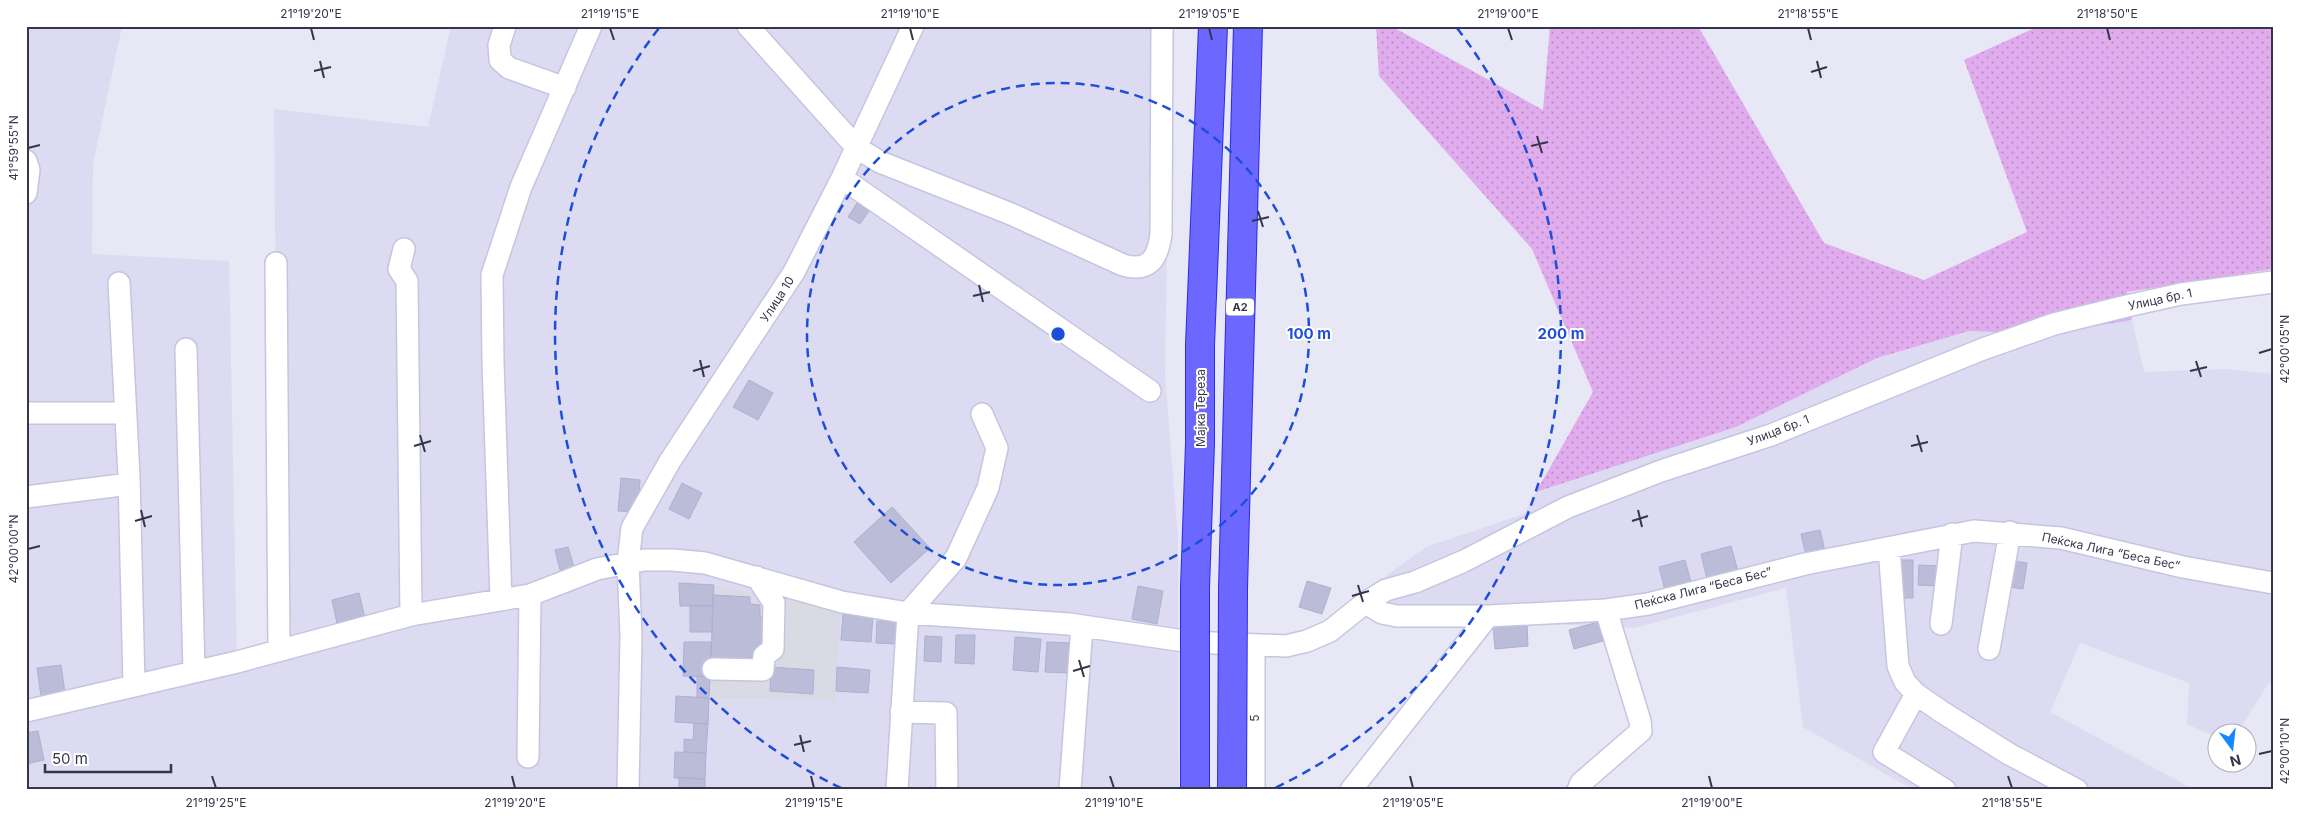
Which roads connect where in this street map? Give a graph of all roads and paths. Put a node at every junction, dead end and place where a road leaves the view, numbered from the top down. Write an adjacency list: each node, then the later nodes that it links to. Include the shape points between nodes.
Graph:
1 (505, 26): 8 (street, via 500,60 509,68)
2 (591, 26): 8 (street)
3 (748, 26): 9 (street)
4 (913, 26): 9 (street, Улица 10)
5 (1162, 26): 9 (street, via 1161,234 1155,256 1145,266 1123,265 1011,214 880,162)
6 (1213, 26): 53 (highway, Мајка Тереза, bridge, via 1200,345 1195,588)
7 (1248, 26): 54 (highway, A2, bridge, via 1233,589)
8 (565, 88): 31 (street, via 521,187 492,275)
9 (857, 148): 11 (street, Улица 10)
10 (26, 161): 12 (street, via 29,170)
11 (842, 178): 18 (street); 27 (street, Улица 10, via 794,272 639,513 629,538)
12 (26, 193)
13 (404, 249): 35 (street, via 399,269 407,281)
14 (276, 263): 41 (street)
15 (2273, 282): 32 (street, Улица бр. 1, via 2180,294 2127,306 2054,324 1983,349 1771,435 1661,471 1568,507 1464,561 1386,590)
16 (119, 283): 20 (street)
17 (186, 349): 43 (street)
18 (1150, 391)
19 (26, 413): 20 (street)
20 (126, 413): 22 (street)
21 (982, 414): 34 (street, via 996,448 988,488 956,558)
22 (129, 484): 23 (street); 44 (street)
23 (26, 497)
24 (2010, 532): 25 (street, Пеќска Лига “Беса Бес”); 29 (street, Пеќска Лига “Беса Бес”, via 2061,538 2183,567); 40 (street)
25 (1952, 534): 26 (street, Пеќска Лига “Беса Бес”); 37 (street)
26 (1889, 548): 33 (street, Пеќска Лига “Беса Бес”, via 1805,564 1648,604); 45 (street, via 1898,666 1905,682)
27 (628, 562): 28 (street, Улица бр. 1, via 681,561); 30 (street, Улица бр. 1, via 597,569); 49 (street, Улица 10, via 631,636)
28 (757, 577): 34 (street, Улица бр. 1, via 842,602); 42 (street, via 774,602 773,649 764,656 763,670)
29 (2273, 583)
30 (530, 595): 31 (street, Улица бр. 1); 48 (street)
31 (500, 599): 35 (street, Улица бр. 1)
32 (1365, 603): 36 (street, Пеќска Лига “Беса Бес”, via 1382,613 1397,616); 39 (street, Улица бр. 1, via 1330,631 1307,641 1286,646)
33 (1606, 610): 36 (street, Пеќска Лига “Беса Бес”); 57 (street, via 1641,731 1581,783)
34 (908, 613): 38 (street, Улица бр. 1); 47 (street)
35 (411, 615): 41 (street, Улица бр. 1)
36 (1488, 616): 56 (street)
37 (1941, 624)
38 (1082, 626): 39 (street, Улица бр. 1, via 1191,642); 52 (street)
39 (1254, 645): 55 (street, 5)
40 (1989, 650)
41 (279, 651): 43 (street, Улица бр. 1)
42 (713, 669)
43 (194, 672): 44 (street, Улица бр. 1)
44 (134, 685): 46 (street, Улица бр. 1)
45 (1916, 694): 58 (street, via 1884,752); 59 (street, via 2009,754)
46 (26, 711)
47 (901, 712): 50 (street); 51 (street, via 946,713)
48 (528, 757)
49 (628, 790)
50 (897, 790)
51 (948, 790)
52 (1070, 790)
53 (1196, 790)
54 (1232, 790)
55 (1254, 790)
56 (1351, 790)
57 (1578, 790)
58 (1945, 790)
59 (2077, 790)

